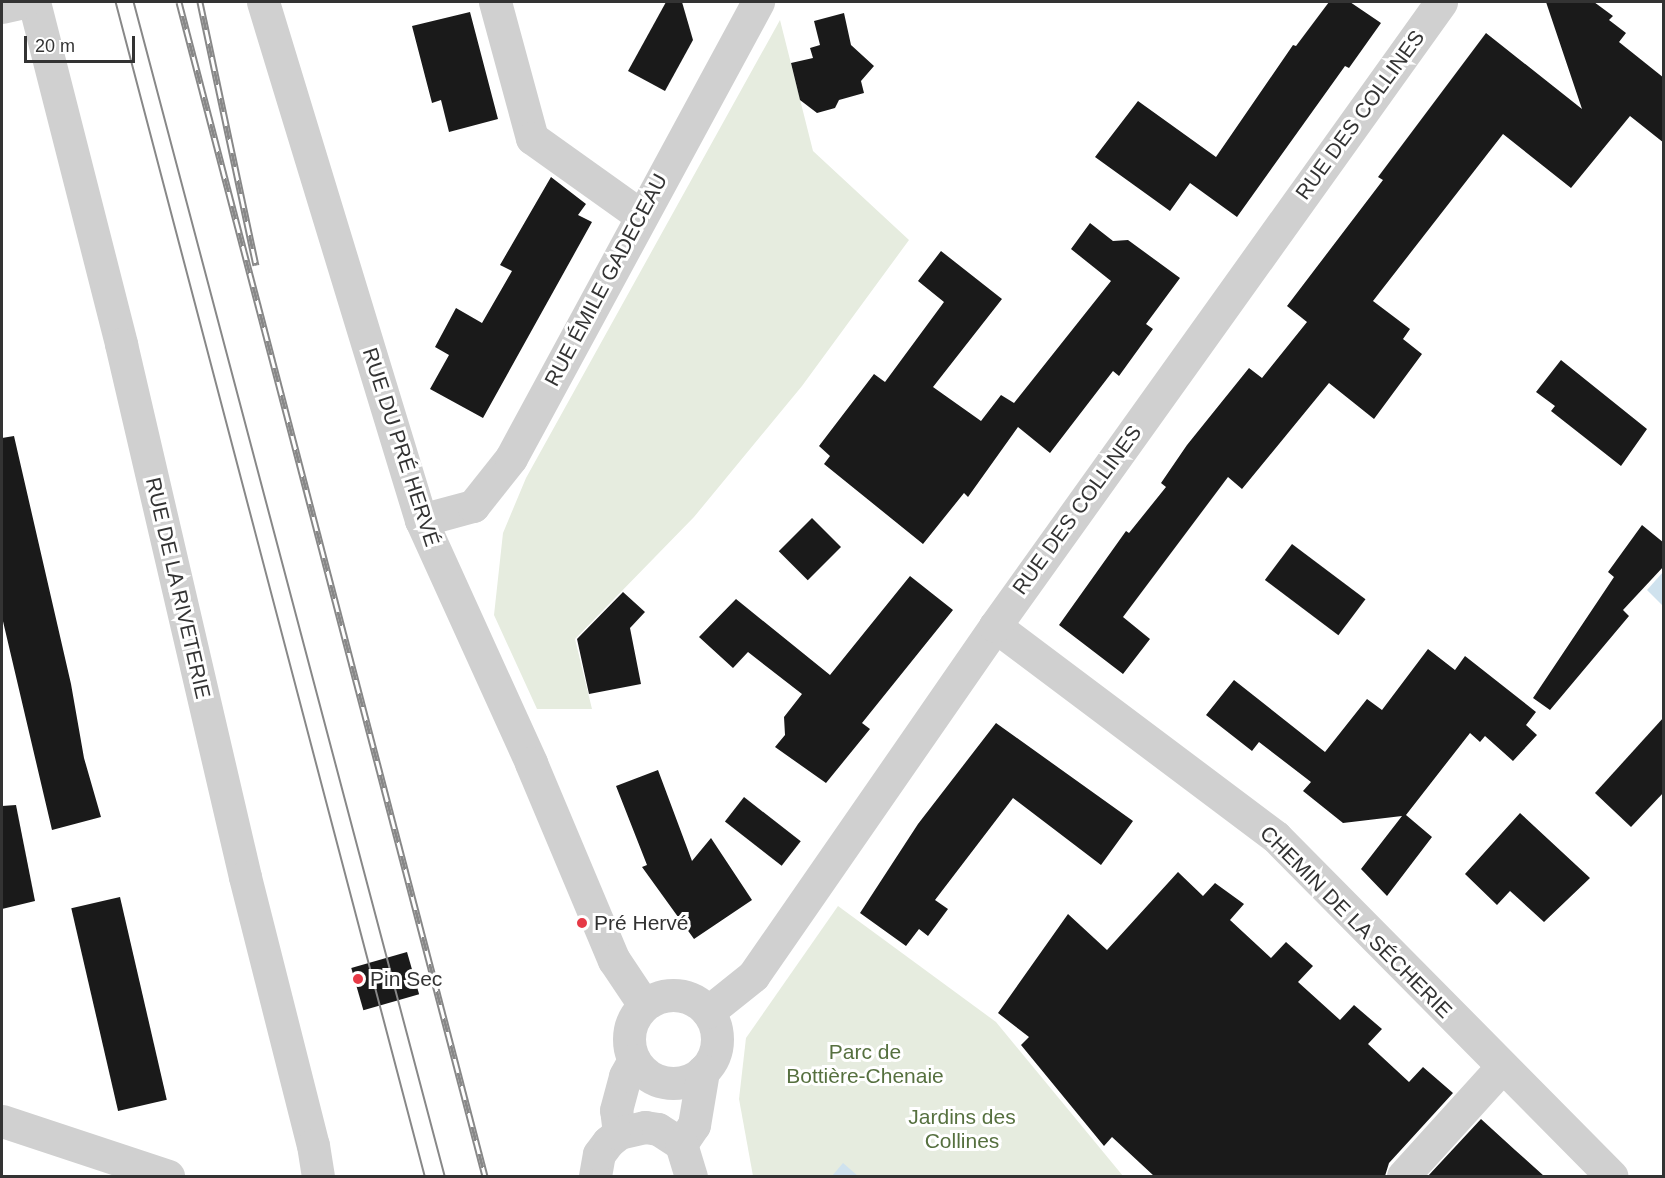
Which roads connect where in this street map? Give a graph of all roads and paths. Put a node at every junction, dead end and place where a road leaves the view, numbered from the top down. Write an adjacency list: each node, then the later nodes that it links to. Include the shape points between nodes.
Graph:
1 (24, 2): 7 (street)
2 (34, 2): 20 (street, RUE DE LA RIVETERIE, via 121,344 246,877 314,1145)
3 (263, 2): 9 (street, RUE DU PRÉ HERVÉ)
4 (495, 2): 8 (street, via 532,138)
5 (758, 2): 8 (street, RUE ÉMILE GADECEAU)
6 (1441, 2): 10 (street, RUE DES COLLINES)
7 (2, 7)
8 (640, 215): 9 (street, RUE ÉMILE GADECEAU, via 512,458 473,506)
9 (421, 520): 11 (street, RUE DU PRÉ HERVÉ, via 531,763 614,960)
10 (995, 626): 12 (street, RUE DES COLLINES, via 753,976); 14 (street, CHEMIN DE LA SÉCHERIE, via 1276,837)
11 (644, 1005): 12 (street, via 655,998 678,995); 13 (street, via 629,1030)
12 (708, 1012): 15 (street, via 717,1036 711,1061)
13 (634, 1060): 15 (street, via 652,1078 665,1083 692,1079); 17 (street, via 625,1076 616,1110)
14 (1502, 1067): 23 (street); 24 (street, CHEMIN DE LA SÉCHERIE)
15 (703, 1071): 18 (street, via 694,1125)
16 (2, 1121): 19 (street)
17 (619, 1133): 18 (street, via 632,1128 658,1129); 21 (street, via 599,1154)
18 (681, 1144): 22 (street)
19 (168, 1176)
20 (318, 1176)
21 (595, 1176)
22 (691, 1176)
23 (1403, 1176)
24 (1612, 1176)

